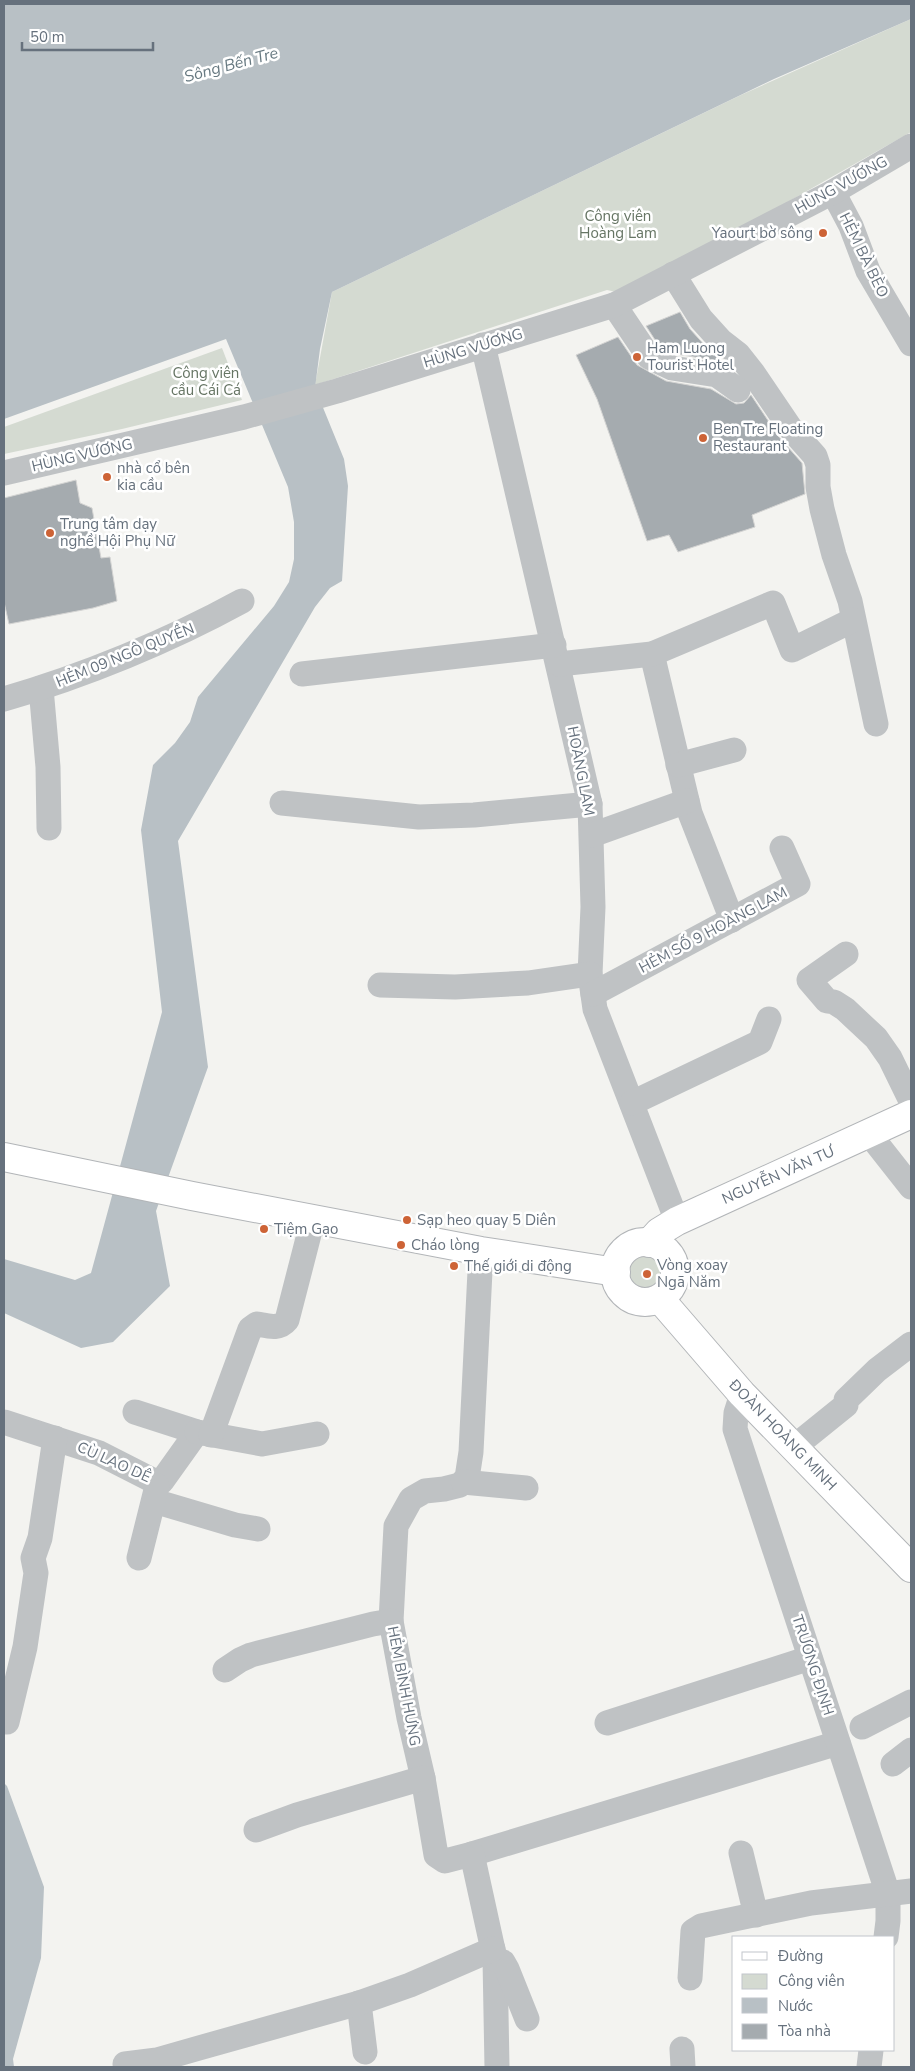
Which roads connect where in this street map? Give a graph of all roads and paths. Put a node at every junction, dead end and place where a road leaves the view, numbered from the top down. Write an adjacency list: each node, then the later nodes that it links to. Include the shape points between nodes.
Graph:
1 (911, 146): 2 (street, HÙNG VƯƠNG)
2 (833, 192): 3 (street, HÙNG VƯƠNG); 5 (street, HẺM BÀ BÈO, via 851,226 868,271)
3 (673, 274): 4 (street, HÙNG VƯƠNG); 10 (street, via 701,319 738,354 791,429 815,456 822,509)
4 (614, 305): 6 (street, HÙNG VƯƠNG); 7 (street, via 649,357 672,368 717,375)
5 (911, 344)
6 (483, 345): 8 (street, HÙNG VƯƠNG, via 244,417); 11 (street, HOÀNG LAM)
7 (738, 390)
8 (4, 473)
9 (242, 601): 14 (street, HẺM 09 NGÔ QUYỀN, via 190,629)
10 (853, 620): 12 (street, via 792,650 773,603); 16 (street)
11 (557, 654): 12 (street); 13 (street); 21 (street, HOÀNG LAM)
12 (652, 654): 18 (street)
13 (302, 674)
14 (41, 688): 15 (street, HẺM 09 NGÔ QUYỀN); 22 (street)
15 (4, 699)
16 (876, 724)
17 (734, 750): 18 (street)
18 (678, 765): 19 (street)
19 (687, 801): 23 (street); 25 (street)
20 (282, 803): 21 (street, via 419,817)
21 (590, 804): 23 (street, HOÀNG LAM)
22 (49, 828)
23 (592, 835): 27 (street, HOÀNG LAM)
24 (782, 848): 25 (street, HẺM SỐ 9 HOÀNG LAM, via 798,884)
25 (732, 920): 27 (street, HẺM SỐ 9 HOÀNG LAM)
26 (846, 954): 30 (street, via 809,980 827,1001 846,1009 876,1038 890,1058)
27 (591, 984): 28 (street); 31 (street, HOÀNG LAM, via 595,1009)
28 (380, 985)
29 (769, 1019): 31 (street, via 760,1042)
30 (911, 1101)
31 (632, 1103): 37 (street, HOÀNG LAM)
32 (911, 1114): 33 (main road, NGUYỄN VĂN TƯ)
33 (870, 1134): 35 (street); 37 (main road, NGUYỄN VĂN TƯ)
34 (4, 1157): 36 (main road)
35 (911, 1187)
36 (313, 1219): 39 (main road); 46 (street, CÙ LAO DÊ, via 287,1320 282,1326 257,1324 250,1329)
37 (677, 1221): 38 (main road, NGUYỄN VĂN TƯ, via 658,1232)
38 (649, 1243): 40 (main road, via 630,1247 622,1253); 41 (main road, via 666,1251 675,1267 672,1285)
39 (481, 1251): 40 (main road); 50 (street, via 471,1452 467,1478)
40 (616, 1272): 41 (main road, via 620,1286 630,1298 639,1302)
41 (660, 1299): 43 (main road, ĐOÀN HOÀNG MINH)
42 (911, 1344): 49 (street, via 877,1370 846,1400 846,1405)
43 (742, 1394): 49 (main road, ĐOÀN HOÀNG MINH); 57 (street, TRƯƠNG ĐỊNH, via 735,1429)
44 (135, 1412): 46 (street)
45 (4, 1422): 48 (street, CÙ LAO DÊ)
46 (204, 1433): 47 (street, via 262,1444); 52 (street, CÙ LAO DÊ)
47 (317, 1434)
48 (55, 1438): 52 (street, CÙ LAO DÊ, via 99,1453); 60 (street, via 40,1538 33,1558 36,1573 26,1647)
49 (794, 1448): 55 (main road, ĐOÀN HOÀNG MINH)
50 (463, 1482): 51 (street); 56 (street, HẺM BÌNH HƯNG, via 444,1489 424,1491 410,1499 396,1526)
51 (526, 1488)
52 (156, 1491): 53 (street, via 236,1525); 54 (street)
53 (258, 1529)
54 (139, 1558)
55 (910, 1564)
56 (391, 1621): 58 (street, via 264,1651); 64 (street, HẺM BÌNH HƯNG)
57 (810, 1658): 61 (street); 63 (street, TRƯƠNG ĐỊNH)
58 (225, 1670)
59 (911, 1702): 62 (street)
60 (7, 1722)
61 (607, 1722)
62 (862, 1727)
63 (838, 1743): 67 (street); 68 (street, TRƯƠNG ĐỊNH)
64 (423, 1778): 65 (street); 67 (street, HẺM BÌNH HƯNG, via 436,1855 445,1860)
65 (256, 1830)
66 (741, 1853): 69 (street)
67 (472, 1854): 71 (street)
68 (899, 1893): 69 (street, via 811,1903); 70 (street, TRƯƠNG ĐỊNH, via 888,1921)
69 (756, 1914): 72 (street, via 701,1926 693,1931)
70 (886, 1936)
71 (494, 1954): 73 (street); 74 (street, via 507,1969); 78 (street)
72 (690, 1978)
73 (359, 2003): 76 (street); 77 (street, via 157,2060)
74 (527, 2019)
75 (871, 2051): 79 (street)
76 (365, 2052)
77 (125, 2064)
78 (497, 2067)
79 (869, 2067)

